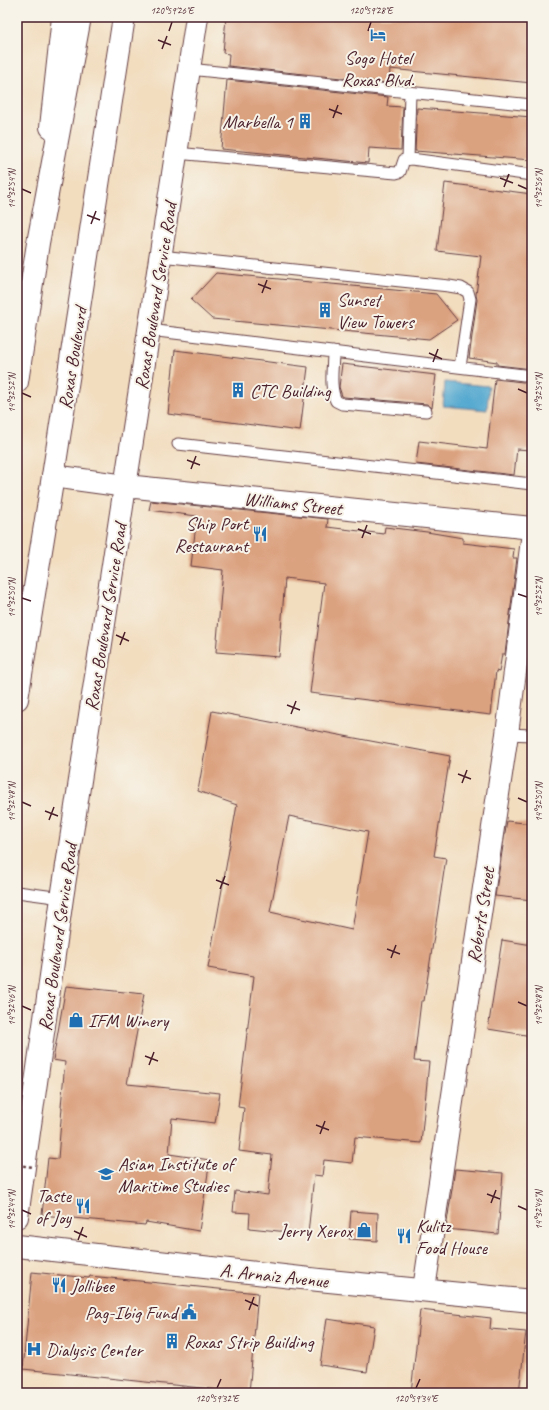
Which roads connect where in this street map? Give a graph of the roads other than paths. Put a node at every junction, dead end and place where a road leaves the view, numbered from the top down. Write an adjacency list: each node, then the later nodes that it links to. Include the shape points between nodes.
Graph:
1 (63, 17): 11 (main road)
2 (80, 17): 11 (main road)
3 (124, 17): 20 (main road, Roxas Boulevard)
4 (197, 17): 5 (main road, Roxas Boulevard Service Road)
5 (189, 69): 6 (lane); 8 (main road, Roxas Boulevard Service Road)
6 (410, 92): 7 (lane); 9 (lane)
7 (532, 106)
8 (176, 153): 9 (lane, via 396,173 400,172 404,160); 12 (main road, Roxas Boulevard Service Road)
9 (408, 158): 10 (lane)
10 (532, 175)
11 (38, 243): 17 (main road)
12 (160, 256): 13 (main road, Roxas Boulevard Service Road); 15 (lane, via 461,288 468,292 470,299)
13 (149, 330): 14 (lane); 22 (main road, Roxas Boulevard Service Road)
14 (333, 352): 15 (lane); 18 (lane, via 332,394 336,401 342,404)
15 (460, 367): 16 (lane)
16 (532, 376)
17 (17, 382)
18 (426, 411)
19 (178, 444): 21 (lane)
20 (54, 476): 22 (main road, Williams Street); 25 (main road, Roxas Boulevard)
21 (532, 484)
22 (126, 486): 23 (main road, Williams Street); 29 (main road, Roxas Boulevard Service Road)
23 (532, 528)
24 (532, 540): 26 (main road, Roberts Street)
25 (17, 699)
26 (507, 734): 27 (lane); 32 (main road, Roberts Street)
27 (532, 736)
28 (17, 892): 29 (lane)
29 (62, 898): 30 (main road, Roxas Boulevard Service Road)
30 (17, 1217)
31 (17, 1246): 32 (main road, A. Arnaiz Avenue)
32 (424, 1289): 33 (main road, A. Arnaiz Avenue)
33 (532, 1301)

